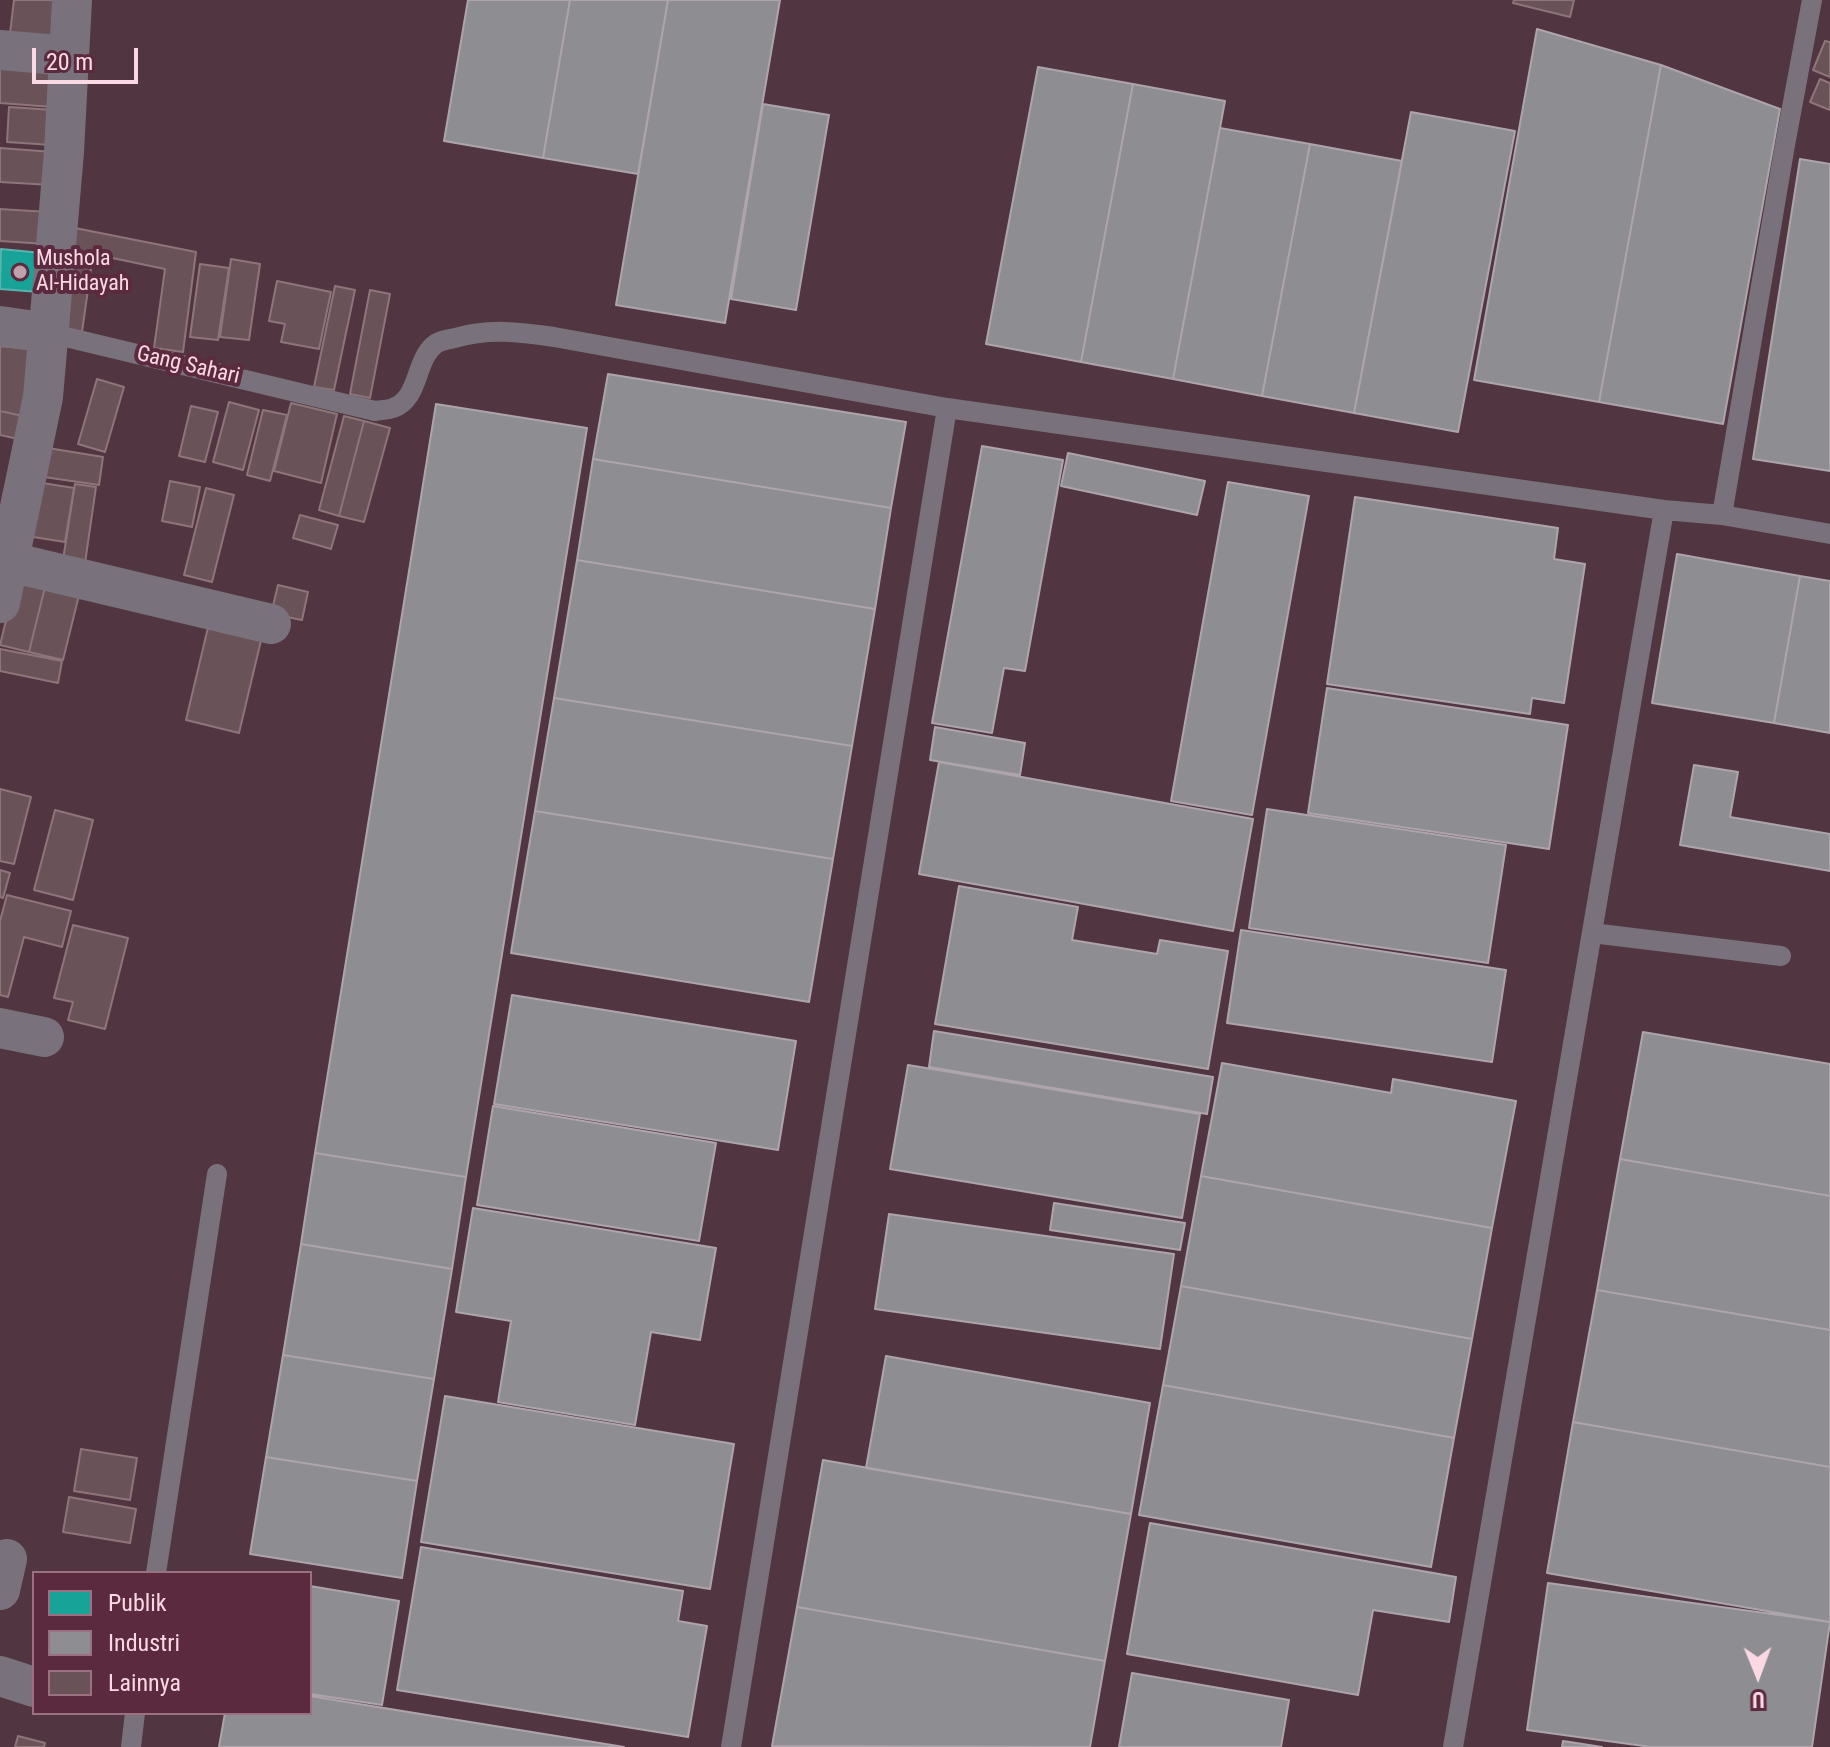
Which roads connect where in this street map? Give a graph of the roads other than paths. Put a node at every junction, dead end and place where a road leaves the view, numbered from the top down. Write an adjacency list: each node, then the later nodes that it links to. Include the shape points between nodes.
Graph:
1 (72, 0): 4 (street)
2 (1812, 0): 9 (lane)
3 (0, 50): 4 (street)
4 (69, 56): 6 (street)
5 (0, 326): 6 (street, Gang Sahari)
6 (49, 333): 7 (lane, Gang Sahari, via 375,411 406,401 438,342 487,331 554,337); 11 (street, via 43,397)
7 (947, 408): 8 (lane); 24 (lane)
8 (1664, 510): 9 (lane); 14 (lane)
9 (1722, 515): 10 (lane)
10 (1830, 534)
11 (10, 562): 12 (street); 13 (street)
12 (0, 603)
13 (271, 624)
14 (1592, 933): 15 (lane); 25 (lane)
15 (1781, 956)
16 (0, 1028): 17 (street)
17 (44, 1037)
18 (217, 1174): 19 (lane)
19 (156, 1571)
20 (0, 1676): 21 (street)
21 (32, 1686)
22 (135, 1715): 23 (lane)
23 (131, 1747)
24 (731, 1747)
25 (1453, 1747)

